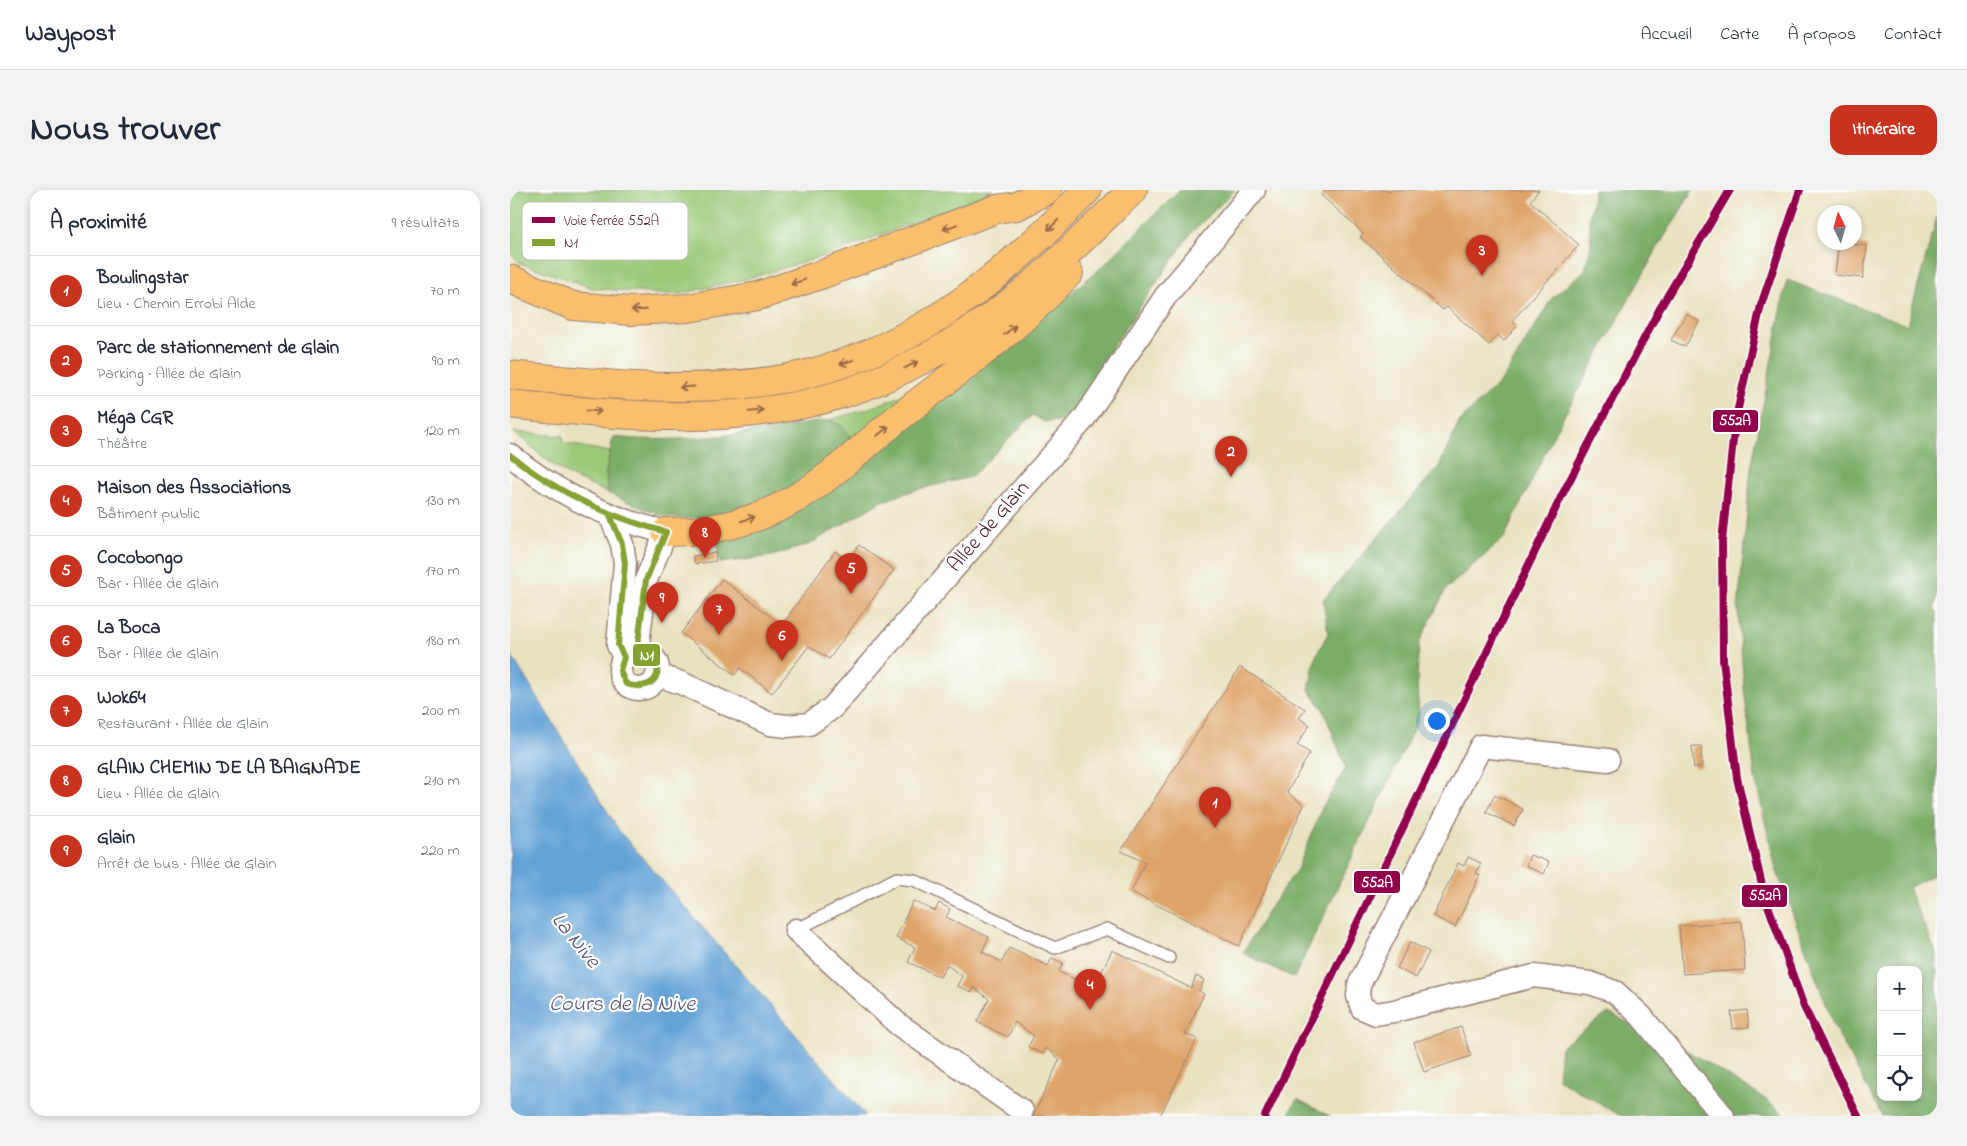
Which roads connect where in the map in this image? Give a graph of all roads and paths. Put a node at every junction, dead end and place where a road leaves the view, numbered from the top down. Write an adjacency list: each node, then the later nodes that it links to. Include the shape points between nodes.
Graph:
1 (1020, 190): 6 (main road)
2 (1048, 190): 6 (main road, via 1017,206)
3 (1087, 190): 9 (main road, one-way to 9, via 1050,229 977,291 936,320 856,359 810,374 756,383 676,387)
4 (1133, 190): 7 (main road)
5 (1254, 190): 15 (street, Allée de Glain, via 1165,297 1083,420 832,708 809,724 770,724)
6 (996, 208): 8 (main road, one-way to 8, via 758,296 688,308 631,311 573,306)
7 (1098, 222): 10 (main road, one-way to 7, via 651,416 704,415 762,411 844,393 886,377 974,328 1045,273); 13 (main road, one-way to 7, via 726,526 751,519 777,508 828,478 1028,315 1068,273)
8 (510, 279)
9 (510, 375)
10 (510, 404)
11 (510, 455): 12 (street, via 556,489)
12 (610, 515): 13 (street, via 644,528); 14 (street, via 622,544 625,562 618,645)
13 (666, 532): 14 (street, via 646,580)
14 (631, 654): 15 (street, via 651,655 658,668); 15 (street, via 620,672 626,684 633,688 646,687)
15 (657, 675)
16 (1608, 760): 20 (street, via 1480,746 1359,985 1358,996 1362,1008 1376,1014 1534,976 1590,982 1615,992 1641,1016)
17 (796, 930): 18 (lane, via 896,878 914,880 1055,948 1107,930); 19 (street, via 898,1024)
18 (1169, 958)
19 (1022, 1111)
20 (1723, 1116)

